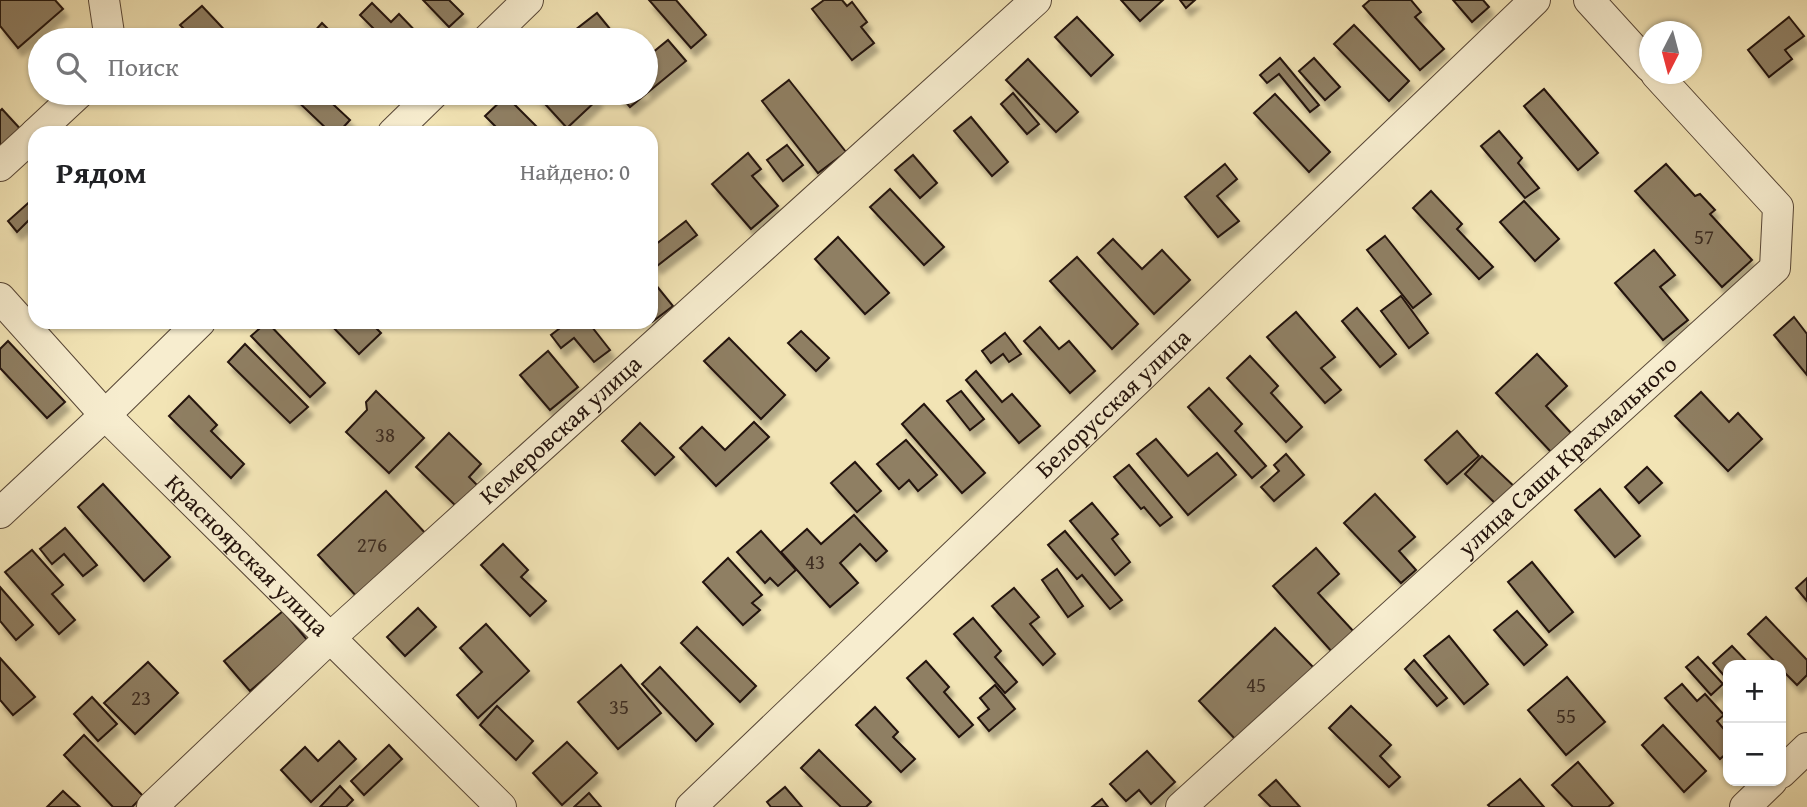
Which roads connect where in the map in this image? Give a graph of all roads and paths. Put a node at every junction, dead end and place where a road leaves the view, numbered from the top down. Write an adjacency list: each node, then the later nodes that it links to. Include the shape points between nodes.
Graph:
1 (104, 0): 6 (street)
2 (528, 0): 7 (street)
3 (1036, 0): 20 (street, Кемеровская улица)
4 (1535, 0): 26 (street, Белорусская улица)
5 (1589, 0): 8 (street)
6 (108, 28)
7 (499, 28)
8 (1639, 55)
9 (1665, 84): 27 (street, улица Саши Крахмального, via 1778,207 1775,268)
10 (66, 105): 12 (street)
11 (422, 105): 13 (street)
12 (43, 126)
13 (400, 126)
14 (28, 140): 15 (street)
15 (0, 166)
16 (0, 298): 18 (street, Красноярская улица)
17 (193, 329): 18 (street)
18 (105, 415): 19 (street); 20 (street, Красноярская улица)
19 (0, 513)
20 (330, 638): 24 (street, Кемеровская улица); 25 (street, Красноярская улица)
21 (1807, 748): 22 (street)
22 (1786, 768)
23 (1767, 786): 28 (street)
24 (152, 807)
25 (501, 807)
26 (691, 807)
27 (1181, 807)
28 (1745, 807)

